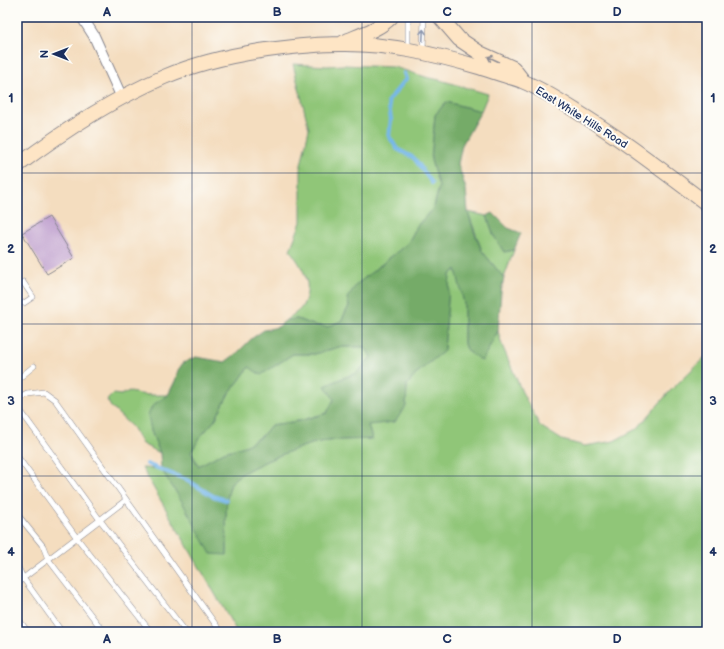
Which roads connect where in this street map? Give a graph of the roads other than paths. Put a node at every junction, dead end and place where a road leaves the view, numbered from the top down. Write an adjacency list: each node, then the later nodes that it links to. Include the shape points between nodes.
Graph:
1 (82, 17): 11 (street, via 94,36)
2 (391, 17): 6 (main road, via 372,31)
3 (408, 17): 7 (lane)
4 (424, 17): 8 (lane, one-way to 4)
5 (440, 17): 10 (main road, one-way to 5, via 513,68 480,53 459,39)
6 (339, 44): 7 (main road, East White Hills Road); 11 (main road, East White Hills Road, via 262,51 209,62 164,77)
7 (408, 50): 8 (main road, East White Hills Road)
8 (423, 52): 10 (main road, East White Hills Road)
9 (707, 68): 12 (lane)
10 (523, 82): 14 (main road, East White Hills Road, via 599,125)
11 (122, 98): 13 (main road, East White Hills Road, via 77,123)
12 (707, 101)
13 (17, 166)
14 (707, 204)
15 (23, 282): 16 (lane, via 33,297)
16 (24, 303)
17 (34, 366): 18 (lane)
18 (17, 380)
19 (17, 400): 22 (lane, via 28,394 44,392 55,400)
20 (17, 406): 24 (lane)
21 (17, 456): 25 (lane)
22 (126, 500): 24 (lane); 36 (lane)
23 (17, 514): 26 (lane, via 43,546)
24 (100, 520): 25 (lane); 35 (lane)
25 (77, 538): 26 (lane); 34 (lane)
26 (48, 559): 28 (lane); 33 (lane)
27 (17, 565): 28 (lane)
28 (23, 578): 29 (lane); 32 (lane)
29 (17, 583)
30 (17, 617): 31 (lane)
31 (28, 632)
32 (62, 632)
33 (104, 632)
34 (151, 632)
35 (186, 632)
36 (221, 632)

